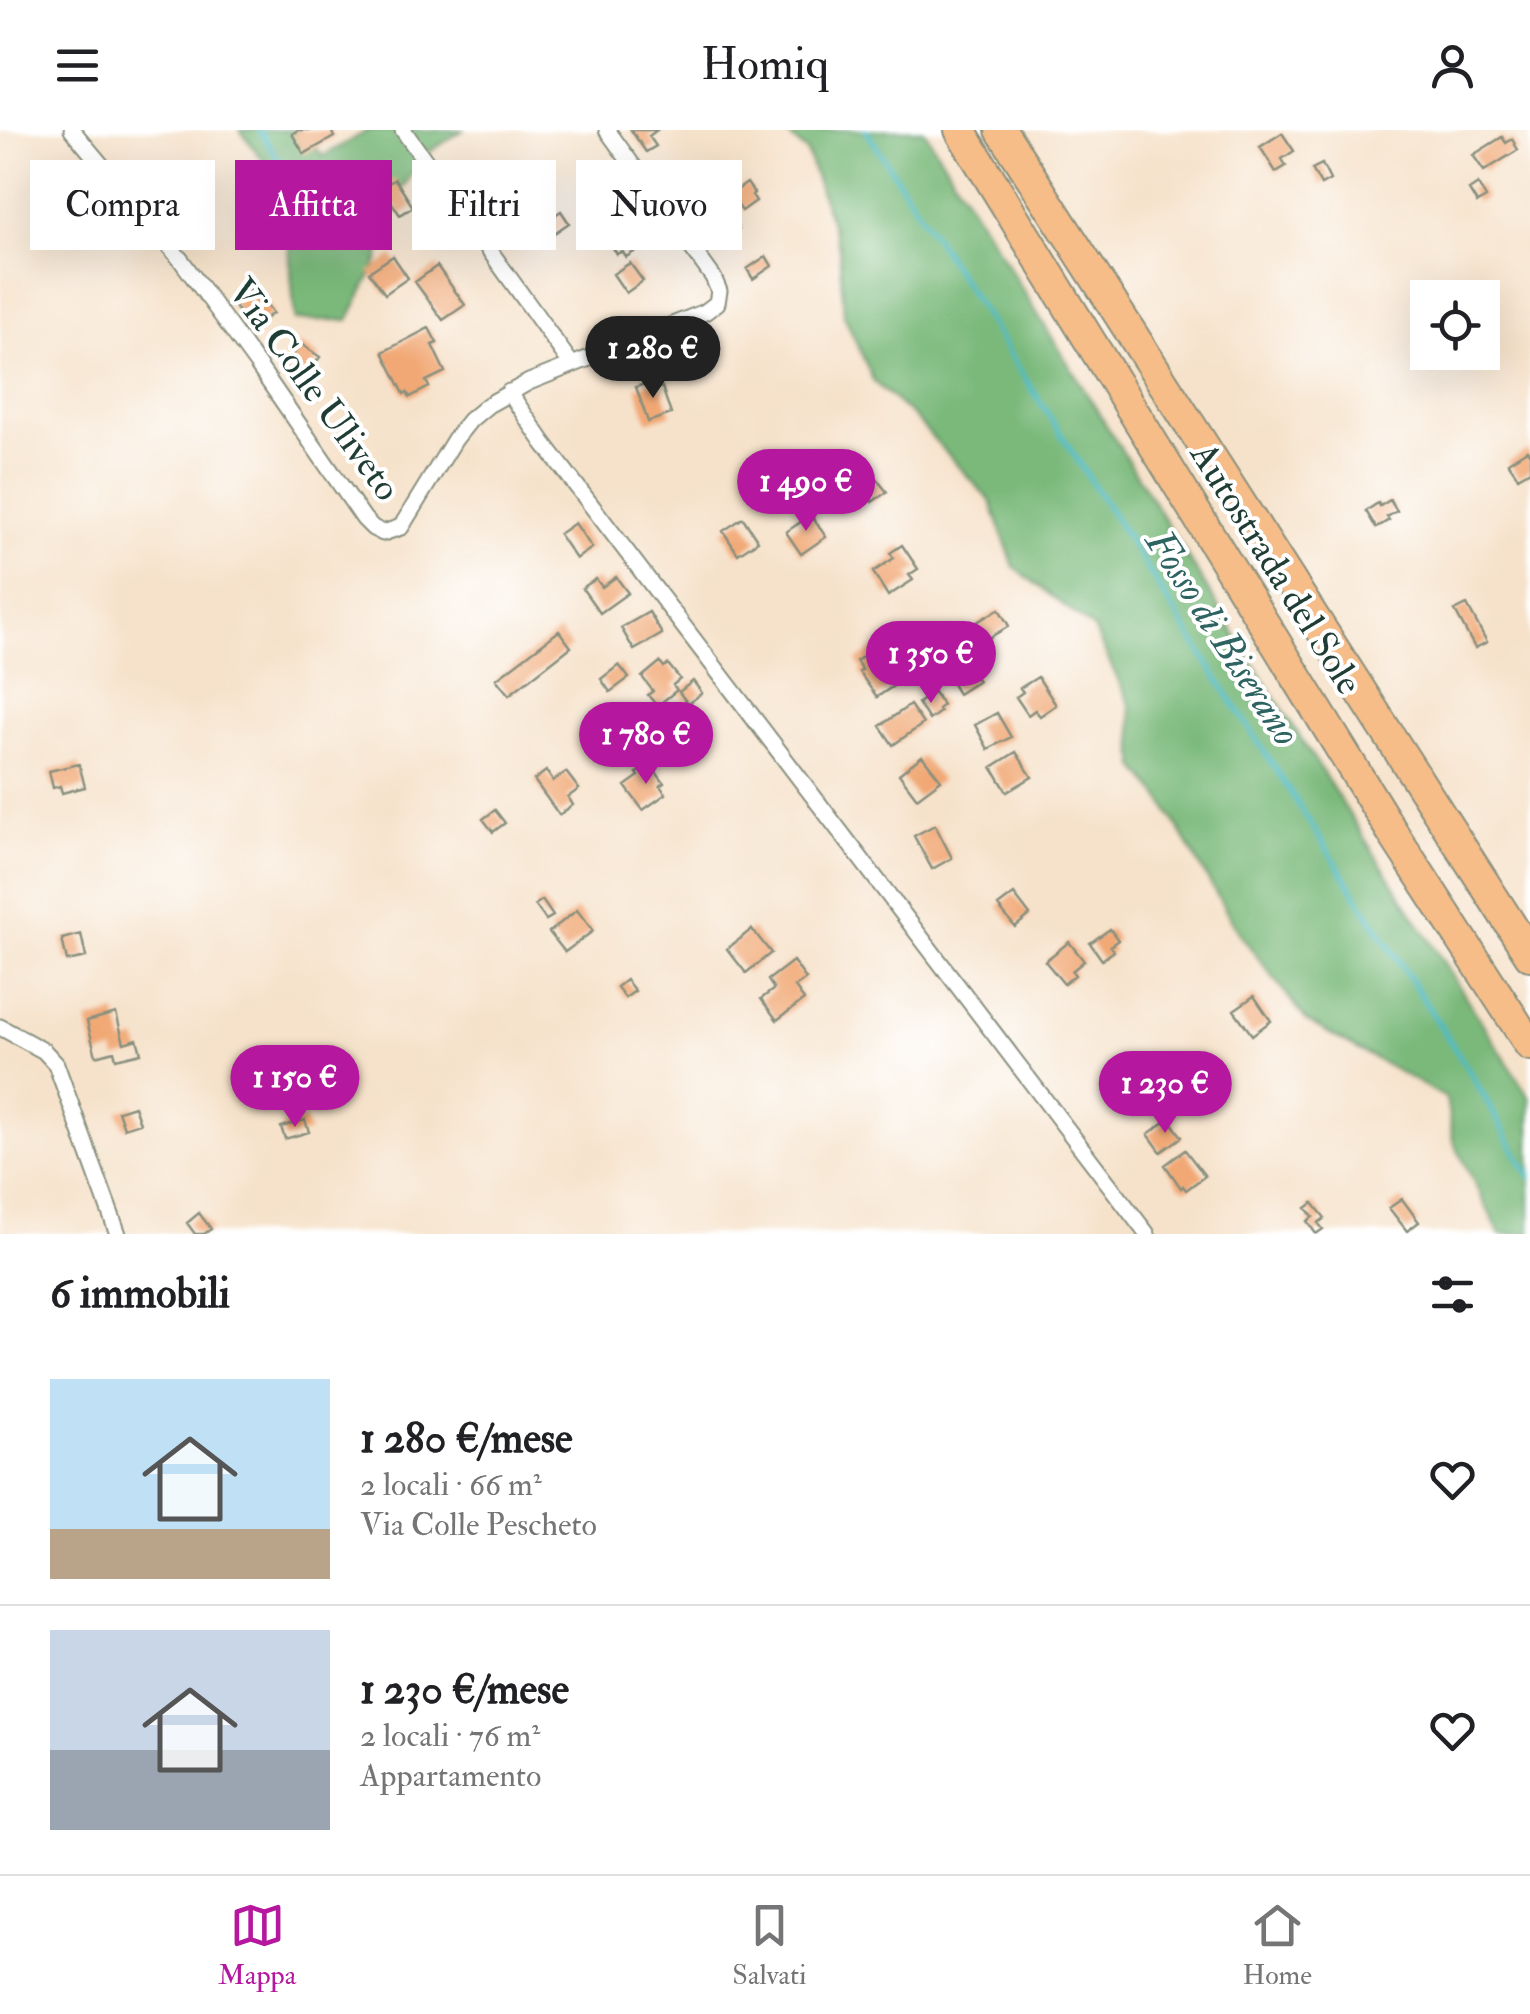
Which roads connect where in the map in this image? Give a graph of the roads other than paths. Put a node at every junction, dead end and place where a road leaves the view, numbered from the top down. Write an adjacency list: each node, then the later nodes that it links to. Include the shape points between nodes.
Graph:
1 (72, 130): 7 (street, Via Colle Uliveto, via 181,260 373,528 383,533 401,527 455,439 478,412)
2 (403, 130): 6 (street)
3 (607, 130): 6 (street, via 714,277 719,296 705,312)
4 (960, 130): 10 (highway, Autostrada del Sole)
5 (1000, 130): 8 (highway, Autostrada del Sole)
6 (572, 366): 7 (street)
7 (509, 392): 12 (street)
8 (1530, 955)
9 (0, 1026): 11 (street, via 56,1064)
10 (1530, 1045)
11 (118, 1234)
12 (1147, 1234)

